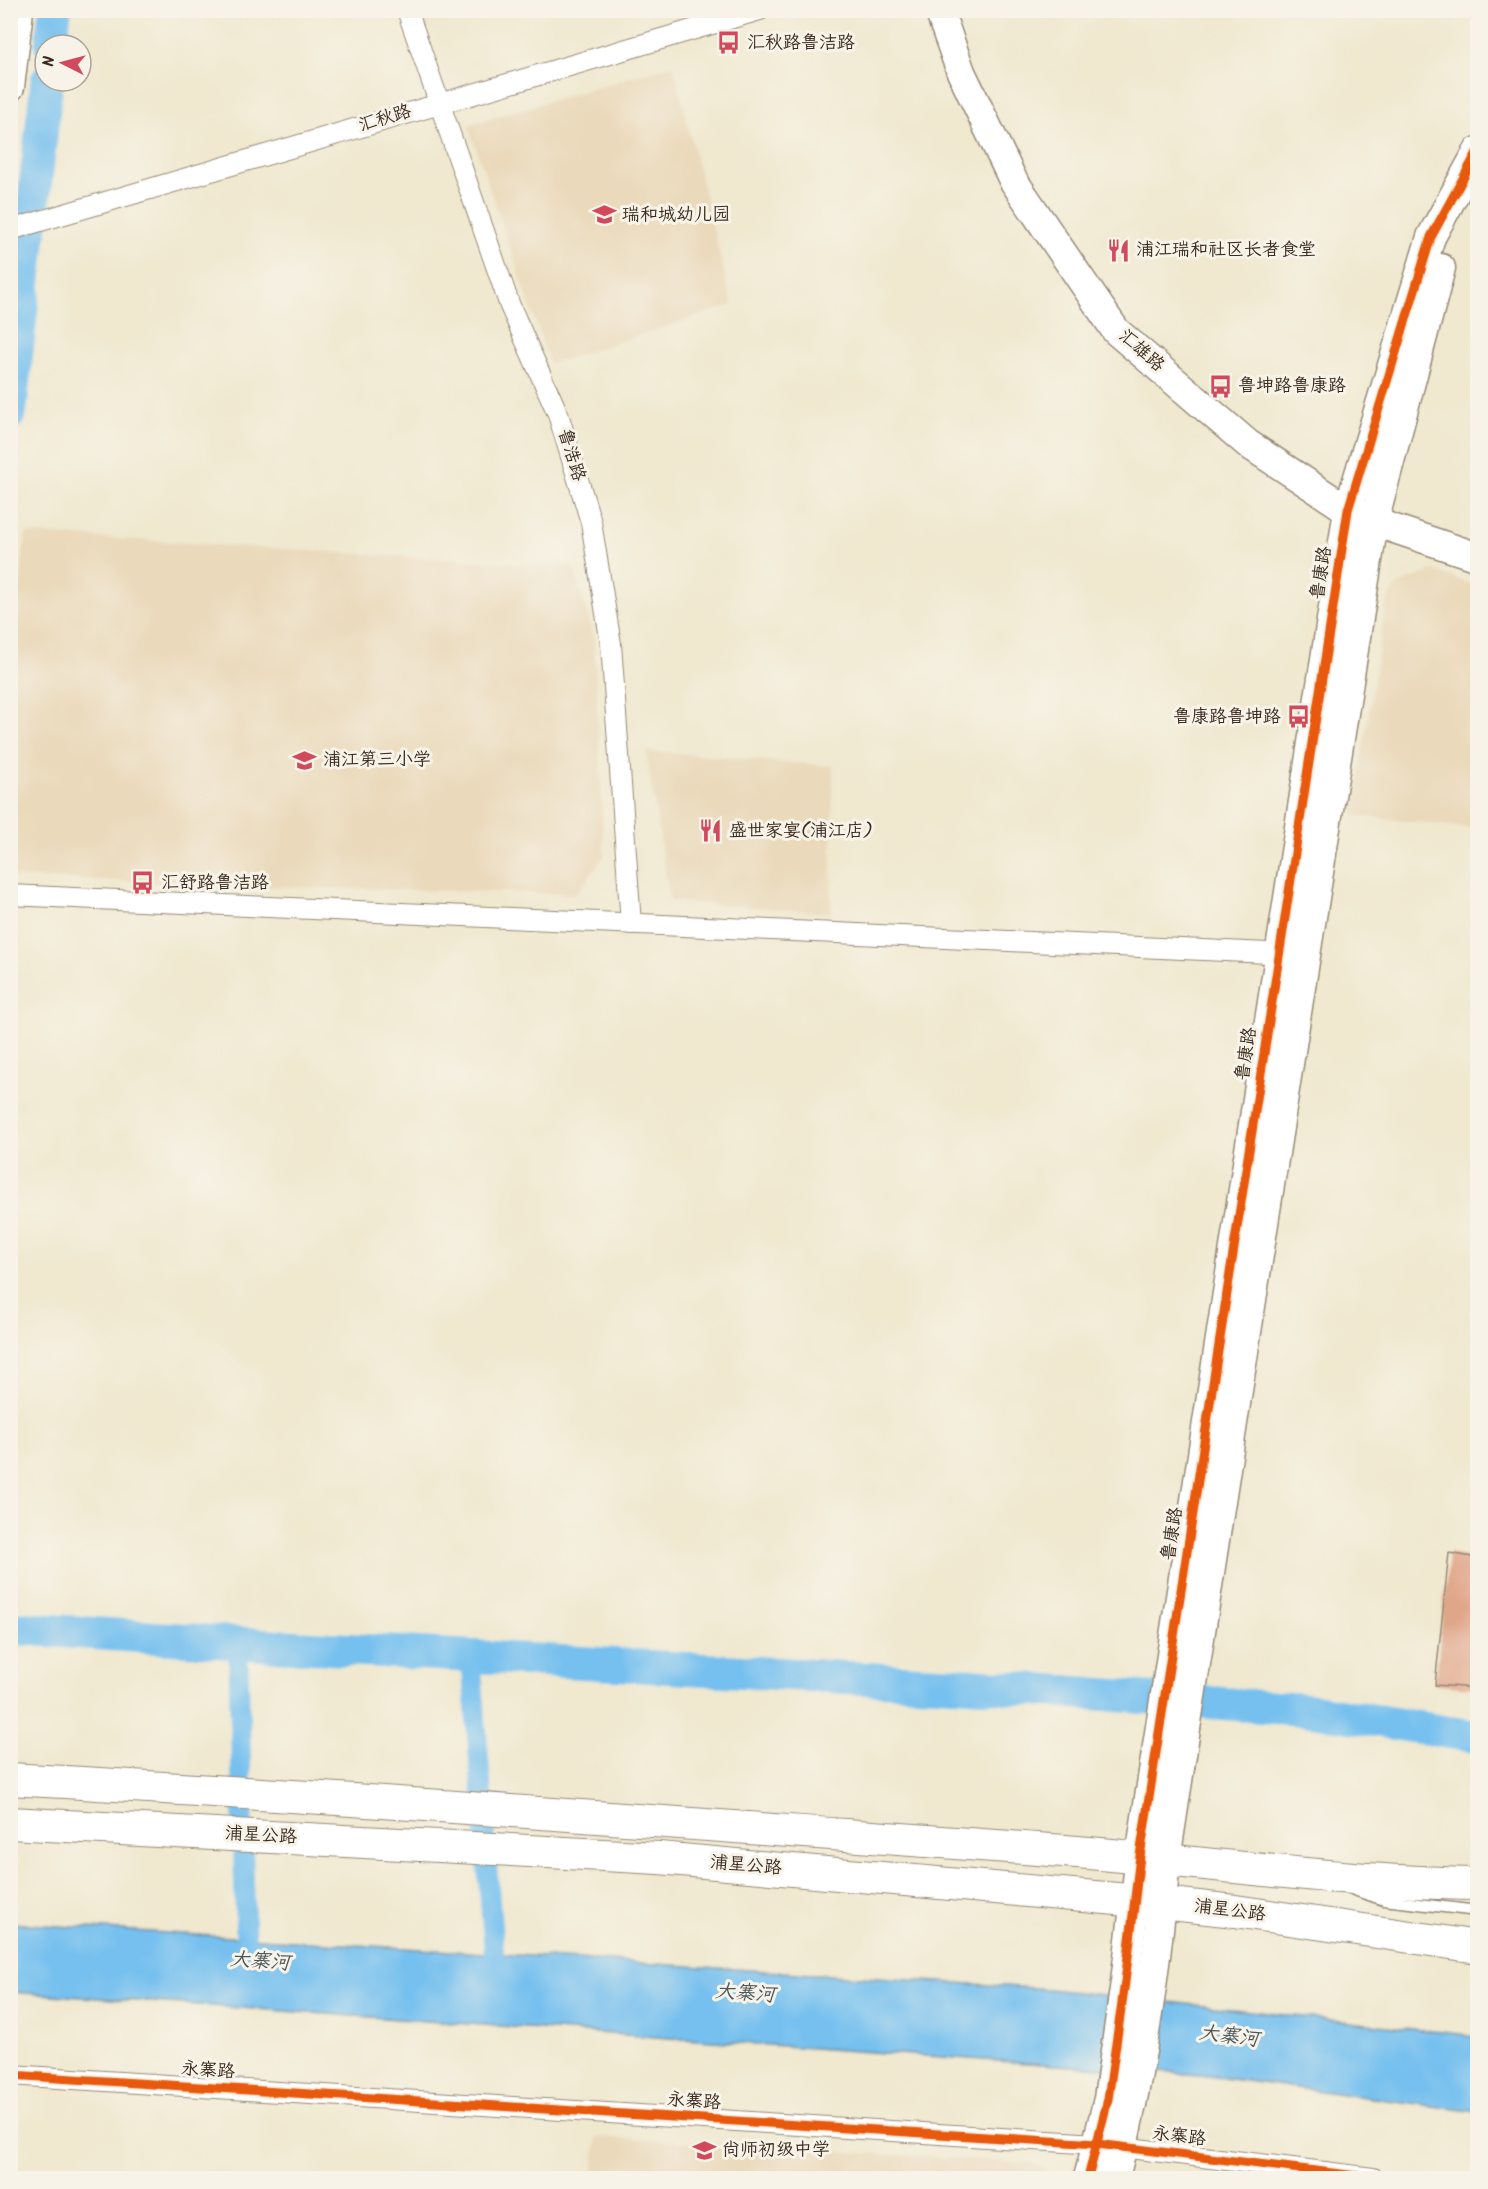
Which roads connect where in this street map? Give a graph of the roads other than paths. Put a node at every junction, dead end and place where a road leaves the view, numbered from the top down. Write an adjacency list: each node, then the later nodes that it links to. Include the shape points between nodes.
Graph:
1 (19, 10): 5 (street)
2 (407, 10): 6 (street, 鲁浩路)
3 (760, 10): 6 (street, 汇秋路)
4 (939, 10): 10 (street, 汇雄路, via 961,72 1013,180 1116,331 1248,444)
5 (10, 87)
6 (440, 103): 9 (street, 汇秋路); 14 (street, 鲁浩路, via 510,306 558,414 591,522 611,644)
7 (1478, 151): 10 (street, 鲁康路, via 1431,237)
8 (1478, 184): 11 (street, 鲁康路, via 1447,243)
9 (10, 230)
10 (1348, 510): 11 (street, 汇雄路); 15 (street, 鲁康路)
11 (1374, 522): 12 (street, 汇雄路); 15 (street, 鲁康路)
12 (1478, 557)
13 (18, 896): 14 (street)
14 (632, 924): 15 (street)
15 (1293, 955): 18 (street, 鲁康路, via 1251,1306)
16 (10, 1779): 18 (main road, 浦星公路, via 280,1794)
17 (10, 1823): 21 (main road, 浦星公路, via 659,1858)
18 (1153, 1858): 19 (main road, 浦星公路); 21 (street, 鲁康路)
19 (1303, 1874): 20 (main road, 浦星公路); 22 (lane, via 1384,1900)
20 (1478, 1884)
21 (1149, 1902): 23 (main road, 浦星公路); 25 (street, 鲁康路, via 1121,2101)
22 (1478, 1911)
23 (1478, 1947)
24 (10, 2075): 25 (street, 永寨路)
25 (1110, 2145): 26 (street); 27 (street); 28 (street, 永寨路)
26 (1088, 2178)
27 (1115, 2178)
28 (1373, 2178)

